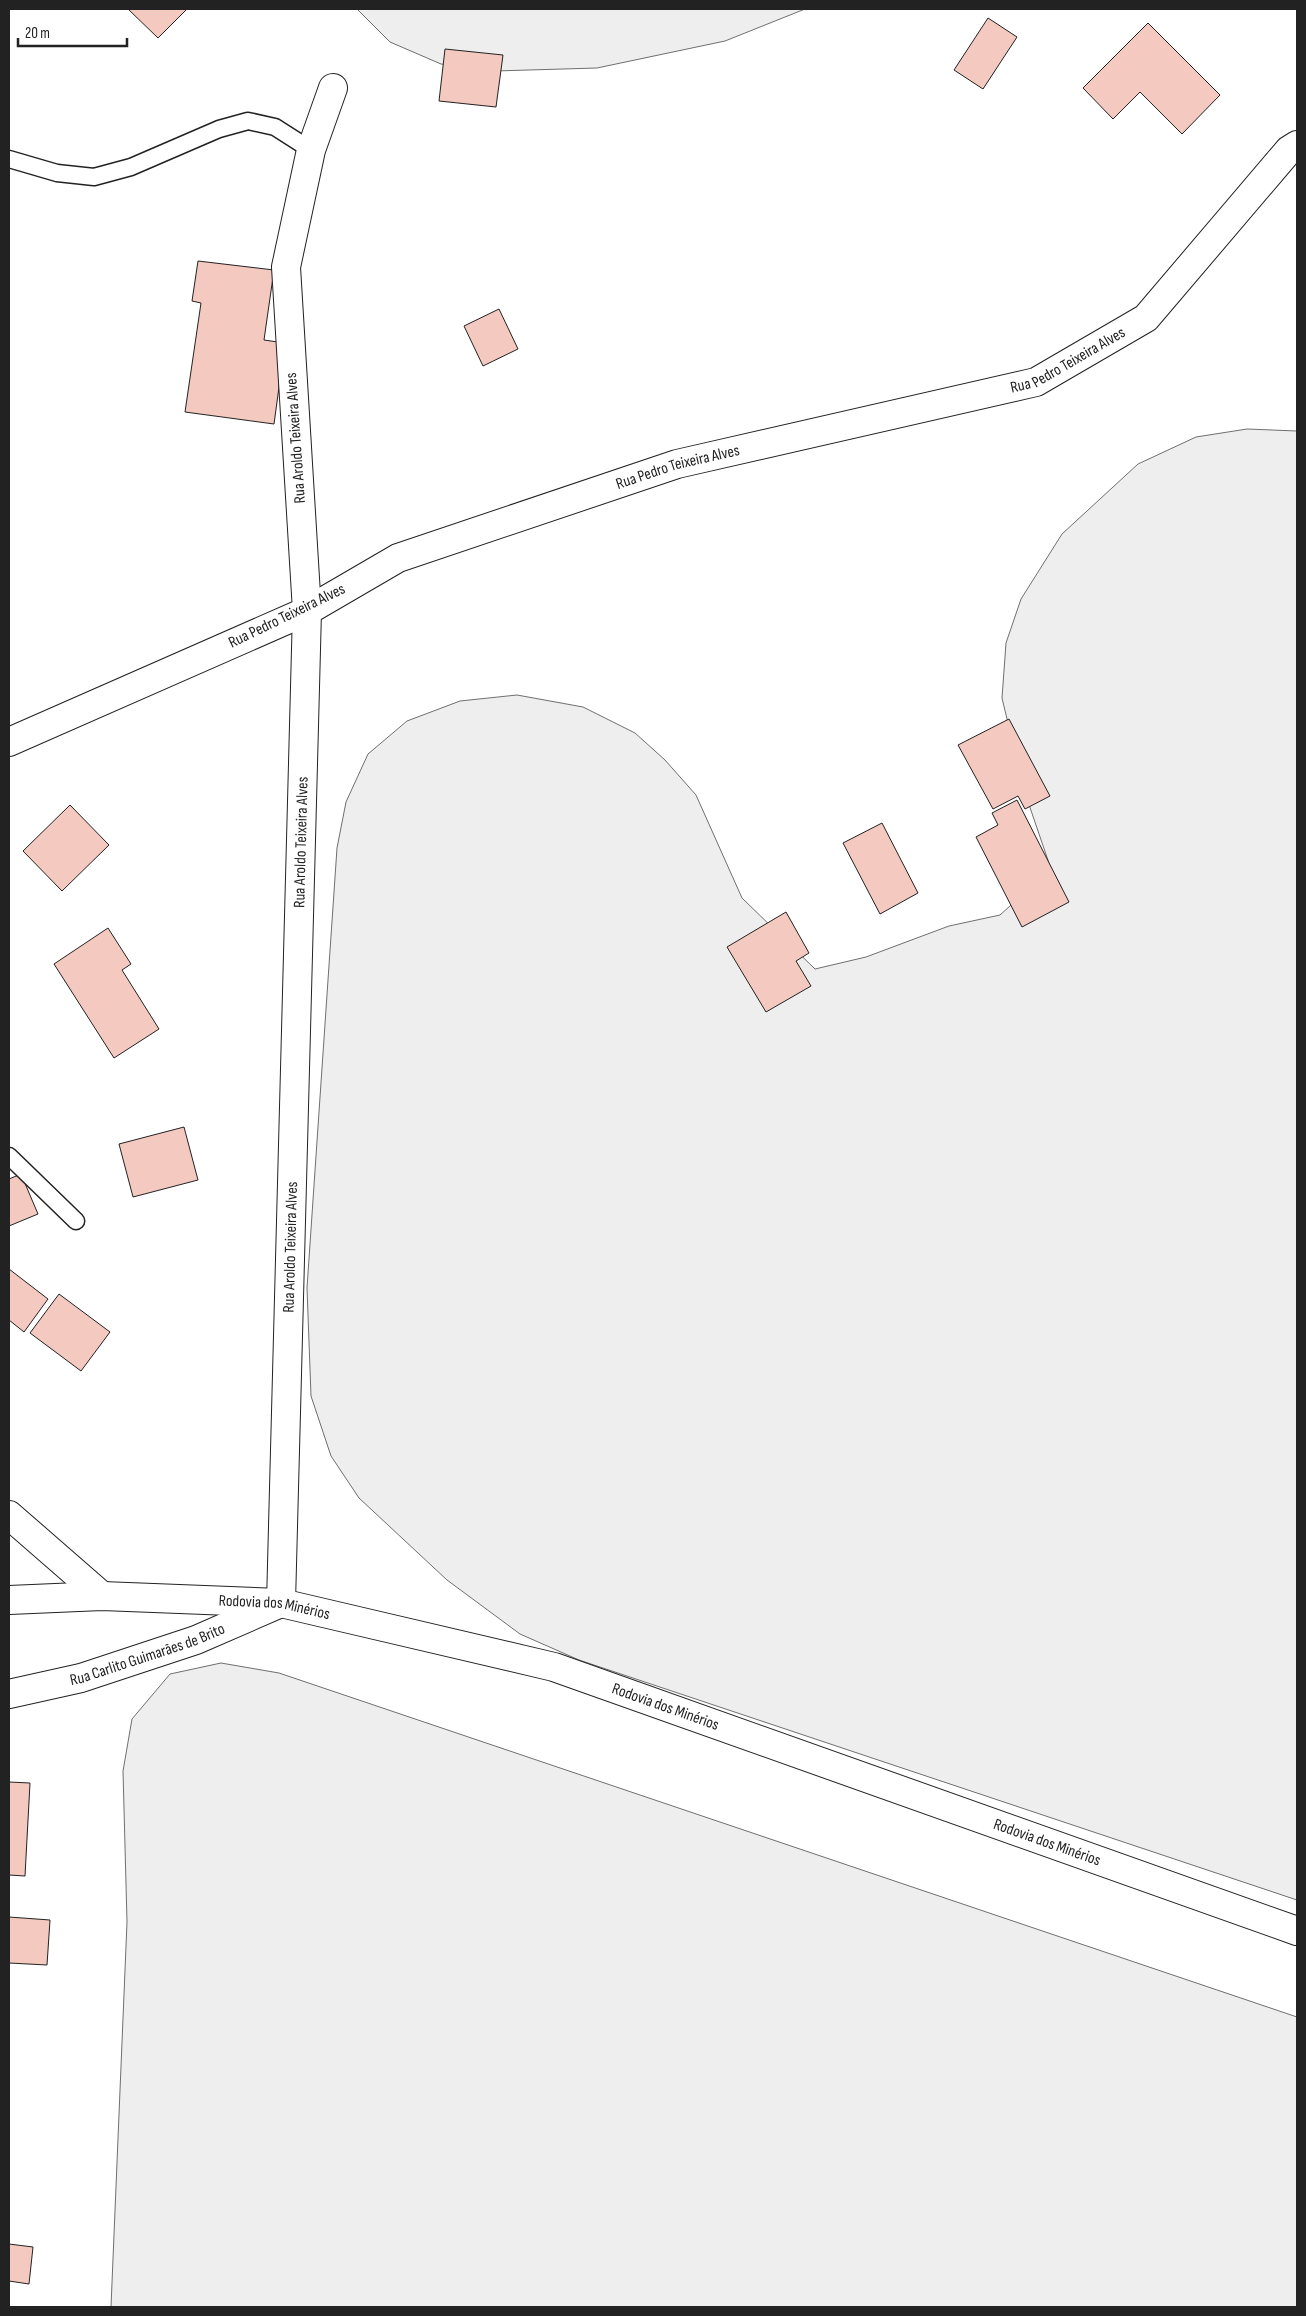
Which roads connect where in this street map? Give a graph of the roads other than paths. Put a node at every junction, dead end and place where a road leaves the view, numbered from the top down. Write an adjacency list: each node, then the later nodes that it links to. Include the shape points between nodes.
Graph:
1 (333, 88): 3 (street, Rua Aroldo Teixeira Alves)
2 (1297, 145): 5 (street, Rua Pedro Teixeira Alves, via 1289,150 1146,318 1036,382 677,464 398,558)
3 (311, 150): 4 (lane, via 275,127 248,121 220,129 131,167 94,177 57,173); 5 (street, Rua Aroldo Teixeira Alves, via 286,267)
4 (9, 159)
5 (307, 611): 6 (street, Rua Pedro Teixeira Alves); 12 (street, Rua Aroldo Teixeira Alves)
6 (9, 742)
7 (9, 1156): 8 (lane)
8 (76, 1221)
9 (9, 1515): 10 (street)
10 (102, 1596): 11 (street, Rodovia dos Minérios); 12 (street, Rodovia dos Minérios)
11 (9, 1600)
12 (281, 1603): 13 (street, Rua Carlito Guimarães de Brito, via 196,1640 81,1678); 14 (street, Rodovia dos Minérios, via 554,1667)
13 (9, 1694)
14 (1297, 1931)

